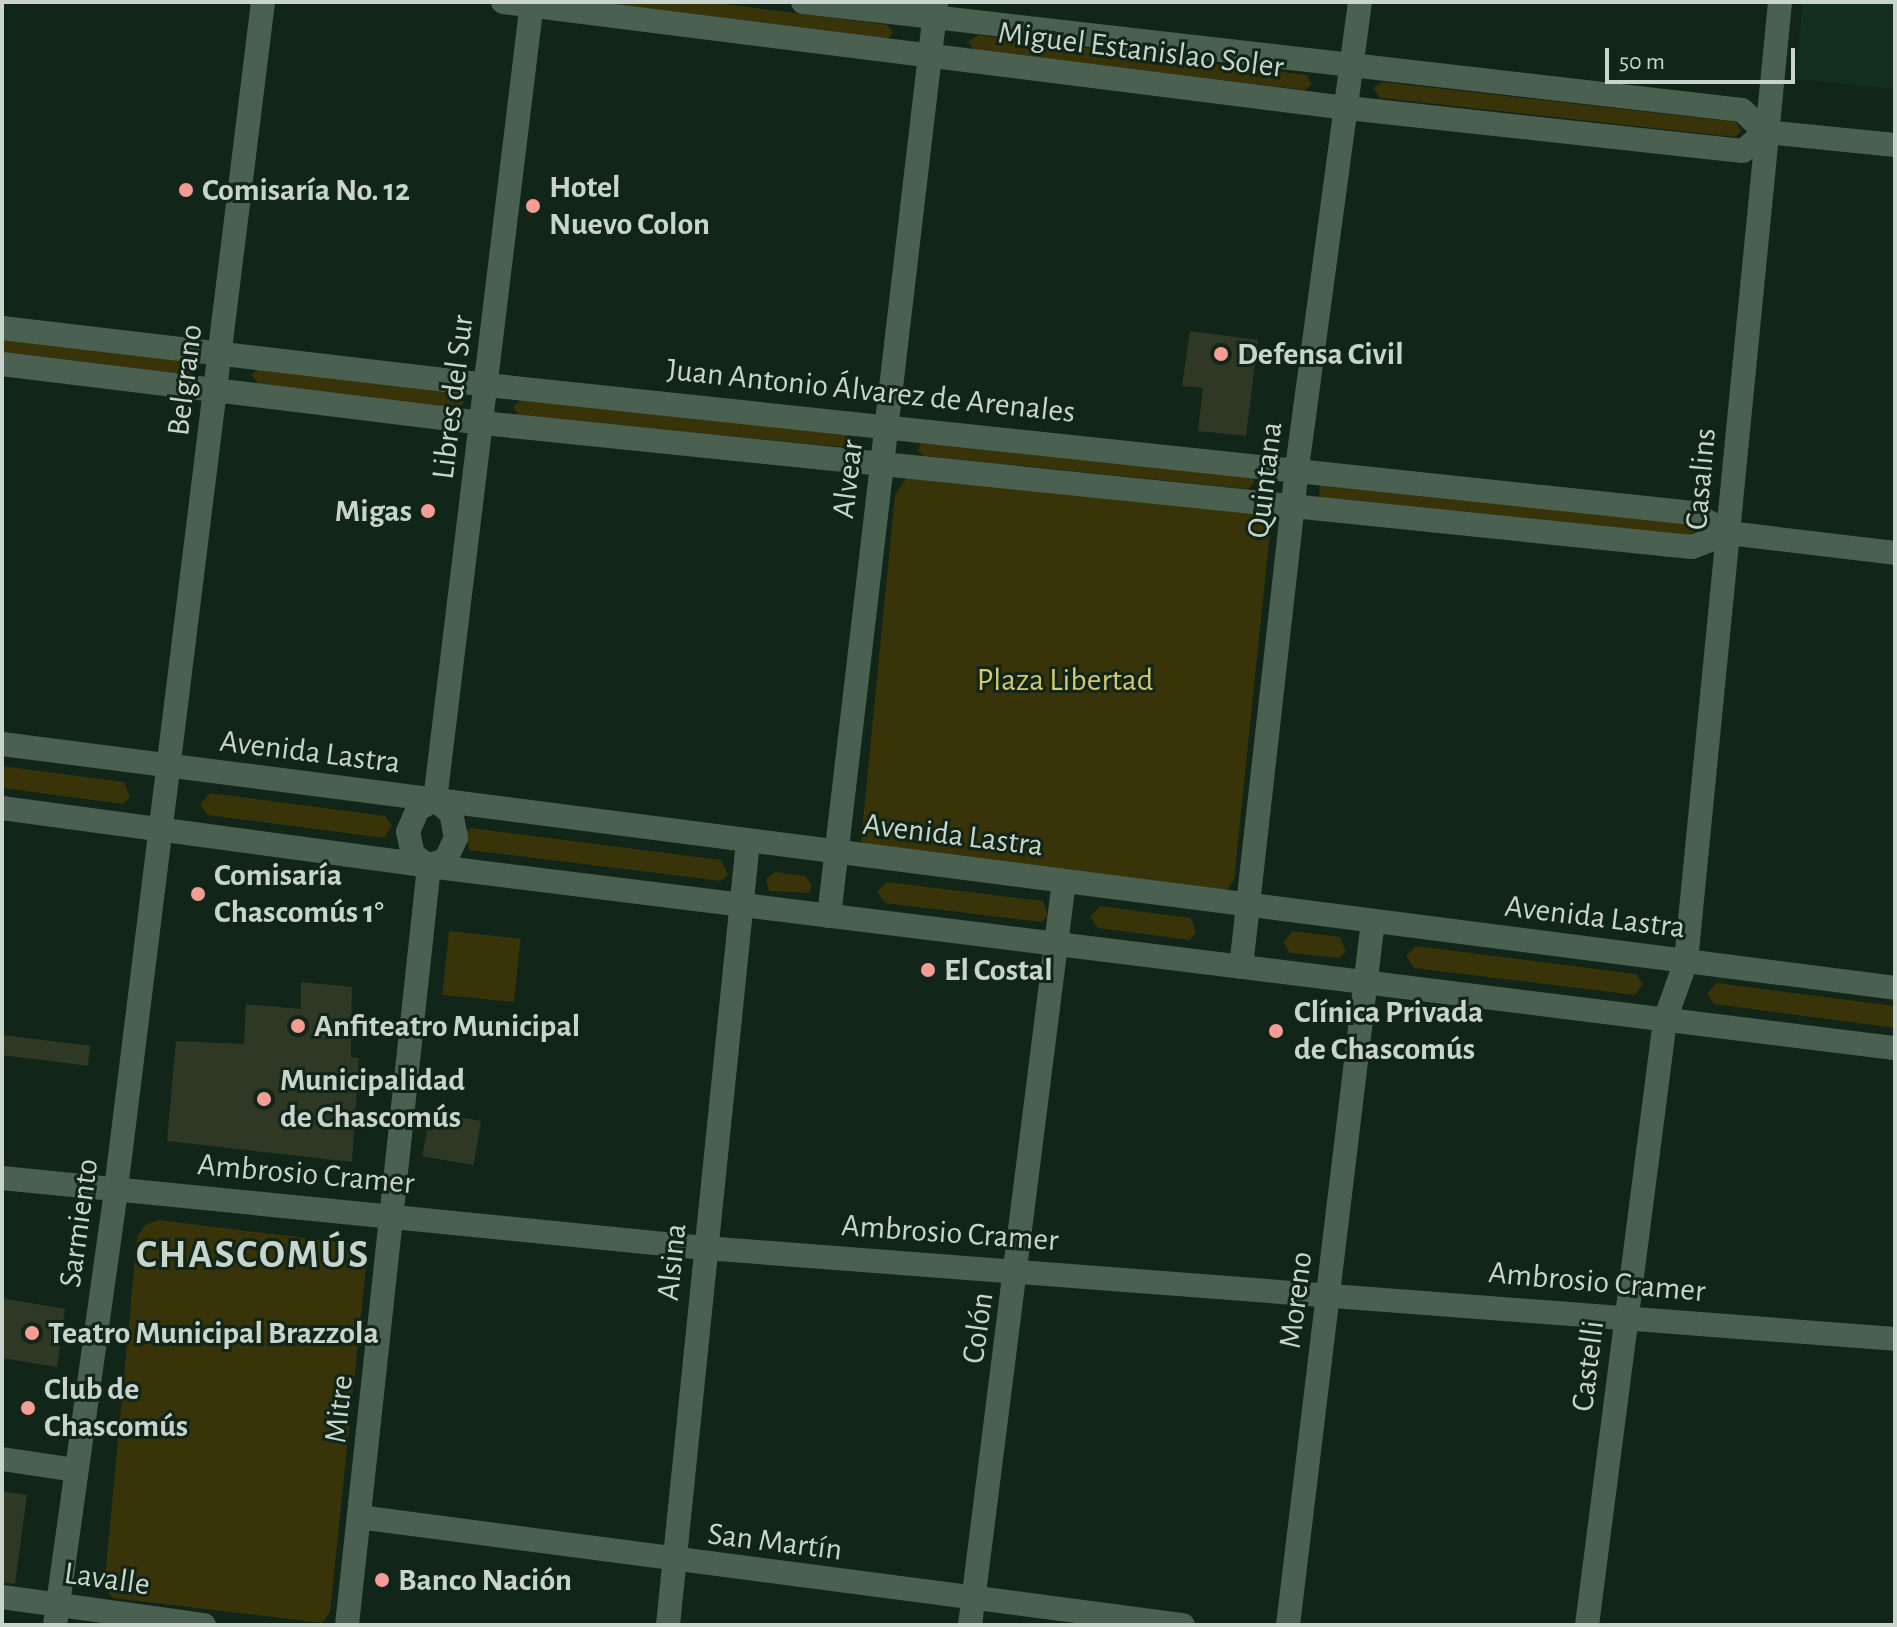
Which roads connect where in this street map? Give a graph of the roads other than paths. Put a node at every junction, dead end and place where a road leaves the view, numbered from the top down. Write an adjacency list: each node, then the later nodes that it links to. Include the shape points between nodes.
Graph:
1 (263, 2): 14 (street, Belgrano)
2 (503, 2): 6 (street, Miguel Estanislao Soler)
3 (803, 2): 7 (street, Miguel Estanislao Soler)
4 (1360, 2): 9 (street, Quintana)
5 (1780, 2): 11 (street, Casalins)
6 (532, 4): 8 (street, Miguel Estanislao Soler); 16 (street, Libres del Sur)
7 (935, 10): 8 (street, Alvear); 9 (street, Miguel Estanislao Soler)
8 (930, 56): 10 (street, Miguel Estanislao Soler); 19 (street, Alvear)
9 (1351, 69): 10 (street, Quintana); 11 (street, Miguel Estanislao Soler, via 1742,110)
10 (1347, 108): 11 (street, Miguel Estanislao Soler, via 1743,151); 21 (street, Quintana)
11 (1765, 132): 12 (street); 23 (street, Casalins)
12 (1895, 145)
13 (2, 328): 14 (street, Juan Antonio Álvarez de Arenales)
14 (221, 353): 16 (street, Juan Antonio Álvarez de Arenales); 17 (street, Belgrano)
15 (2, 364): 17 (street, Juan Antonio Álvarez de Arenales)
16 (487, 385): 18 (street, Libres del Sur); 19 (street, Juan Antonio Álvarez de Arenales)
17 (216, 391): 18 (street, Juan Antonio Álvarez de Arenales); 26 (street, Belgrano)
18 (483, 423): 20 (street, Juan Antonio Álvarez de Arenales); 27 (street, Libres del Sur)
19 (886, 424): 20 (street, Alvear); 21 (street, Juan Antonio Álvarez de Arenales)
20 (883, 461): 22 (street, Juan Antonio Álvarez de Arenales); 31 (street, Alvear)
21 (1297, 468): 22 (street, Quintana); 23 (street, Juan Antonio Álvarez de Arenales, via 1693,513)
22 (1294, 503): 23 (street, Juan Antonio Álvarez de Arenales, via 1692,547); 34 (street, Quintana)
23 (1728, 533): 24 (street, Juan Antonio Álvarez de Arenales); 39 (street, Casalins)
24 (1895, 553)
25 (2, 744): 26 (street, Avenida Lastra)
26 (169, 766): 27 (street, Avenida Lastra); 29 (street, Belgrano)
27 (435, 800): 30 (street, Avenida Lastra); 32 (street, via 418,809 408,832 413,855); 32 (street, via 451,813 456,838 446,859)
28 (2, 808): 29 (street)
29 (161, 829): 32 (street); 46 (street, Sarmiento)
30 (748, 841): 31 (street, Avenida Lastra); 35 (street, Alsina)
31 (836, 852): 33 (street, Avenida Lastra); 36 (street, Alvear)
32 (429, 866): 35 (street); 47 (street, Mitre)
33 (1064, 881): 34 (street, Avenida Lastra); 38 (street, Colón)
34 (1248, 904): 37 (street, Avenida Lastra); 40 (street, Quintana)
35 (740, 905): 36 (street); 48 (street, Alsina)
36 (829, 916): 38 (street)
37 (1373, 921): 39 (street, Avenida Lastra); 41 (street, Moreno)
38 (1057, 944): 40 (street); 49 (street, Colón)
39 (1686, 961): 42 (street, Avenida Lastra); 43 (street, Casalins)
40 (1241, 967): 41 (street)
41 (1366, 982): 43 (street); 50 (street, Moreno)
42 (1895, 988)
43 (1665, 1020): 44 (street); 51 (street, Castelli)
44 (1895, 1048)
45 (2, 1178): 46 (street, Ambrosio Cramer)
46 (116, 1189): 47 (street, Ambrosio Cramer); 54 (street, Sarmiento)
47 (395, 1215): 48 (street, Ambrosio Cramer); 55 (street, Mitre)
48 (705, 1248): 49 (street, Ambrosio Cramer); 56 (street, Alsina)
49 (1018, 1270): 50 (street, Ambrosio Cramer); 58 (street, Colón)
50 (1329, 1294): 51 (street, Ambrosio Cramer); 65 (street, Moreno)
51 (1626, 1316): 52 (street, Ambrosio Cramer); 66 (street, Castelli)
52 (1895, 1339)
53 (2, 1459): 54 (street)
54 (76, 1470): 59 (street, Sarmiento)
55 (359, 1517): 56 (street, San Martín); 61 (street, Mitre)
56 (674, 1561): 58 (street, San Martín); 62 (street, Alsina)
57 (2, 1597): 59 (street, Lavalle)
58 (974, 1599): 63 (street, Colón); 64 (street, San Martín)
59 (56, 1615): 60 (street, Lavalle)
60 (204, 1625)
61 (347, 1625)
62 (668, 1625)
63 (970, 1625)
64 (1183, 1625)
65 (1288, 1625)
66 (1587, 1625)

